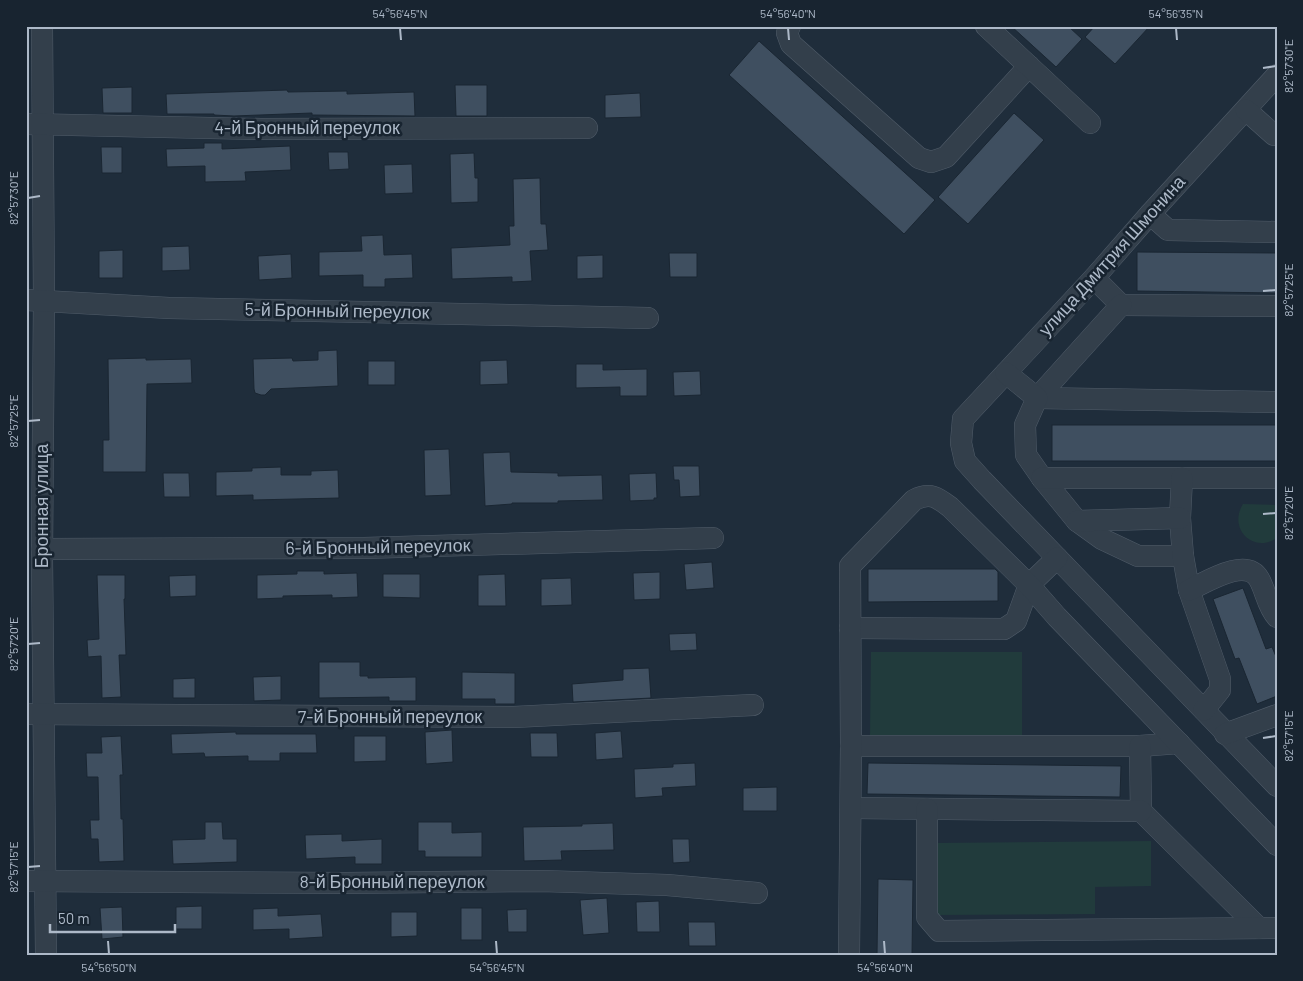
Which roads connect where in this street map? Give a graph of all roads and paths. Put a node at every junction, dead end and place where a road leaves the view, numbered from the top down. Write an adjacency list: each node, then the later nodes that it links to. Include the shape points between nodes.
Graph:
1 (42, 26): 7 (street, Бронная улица)
2 (790, 26): 4 (street, via 787,33 791,44 919,158 932,162 946,156)
3 (986, 26): 4 (street)
4 (1029, 66): 8 (street)
5 (1277, 75): 6 (street, улица Дмитрия Шмонина)
6 (1246, 110): 10 (street); 11 (street, улица Дмитрия Шмонина)
7 (35, 123): 9 (street, 4-й Бронный переулок, via 261,129); 14 (street, Бронная улица)
8 (1090, 123)
9 (587, 128)
10 (1277, 135)
11 (1150, 214): 12 (street, via 1168,230); 13 (street, улица Дмитрия Шмонина)
12 (1277, 232)
13 (1094, 278): 15 (street); 18 (street, улица Дмитрия Шмонина)
14 (35, 300): 17 (street, 5-й Бронный переулок, via 169,308); 21 (street, Бронная улица)
15 (1121, 305): 16 (street); 19 (street)
16 (1277, 306)
17 (648, 318)
18 (1006, 373): 19 (street); 30 (street, улица Дмитрия Шмонина, via 963,419 961,443 966,461)
19 (1037, 398): 20 (street); 22 (street, via 1025,425 1026,455)
20 (1277, 402)
21 (34, 429): 28 (street, Бронная улица)
22 (1042, 478): 23 (street); 26 (street)
23 (1182, 478): 24 (street); 25 (street)
24 (1277, 478)
25 (1180, 518): 26 (street); 29 (street)
26 (1076, 521): 29 (street, via 1102,539 1138,556)
27 (713, 538): 28 (street, 6-й Бронный переулок)
28 (37, 554): 37 (street, Бронная улица)
29 (1183, 556): 32 (street)
30 (1057, 558): 31 (street); 36 (street)
31 (1029, 585): 34 (street, via 1016,621 1004,629); 34 (street, via 950,507 938,497 923,495 914,500 850,566); 40 (street)
32 (1188, 590): 33 (street, via 1234,570 1247,569 1258,577); 36 (street, via 1220,679 1220,690)
33 (1277, 617)
34 (850, 628): 41 (street)
35 (753, 706): 37 (street, 7-й Бронный переулок, via 514,717)
36 (1204, 710): 39 (street)
37 (35, 714): 48 (street, Бронная улица)
38 (1277, 715): 39 (street)
39 (1225, 734): 43 (street)
40 (1179, 743): 42 (street); 47 (street)
41 (851, 746): 42 (street); 44 (street)
42 (1140, 746): 46 (street)
43 (1277, 786)
44 (850, 808): 45 (street); 52 (street)
45 (928, 809): 46 (street); 50 (street, via 927,917 939,931)
46 (1141, 811): 50 (street)
47 (1277, 845)
48 (36, 881): 49 (street, 8-й Бронный переулок, via 542,881 667,885); 51 (street, Бронная улица)
49 (757, 893)
50 (1268, 928)
51 (46, 955)
52 (850, 955)

